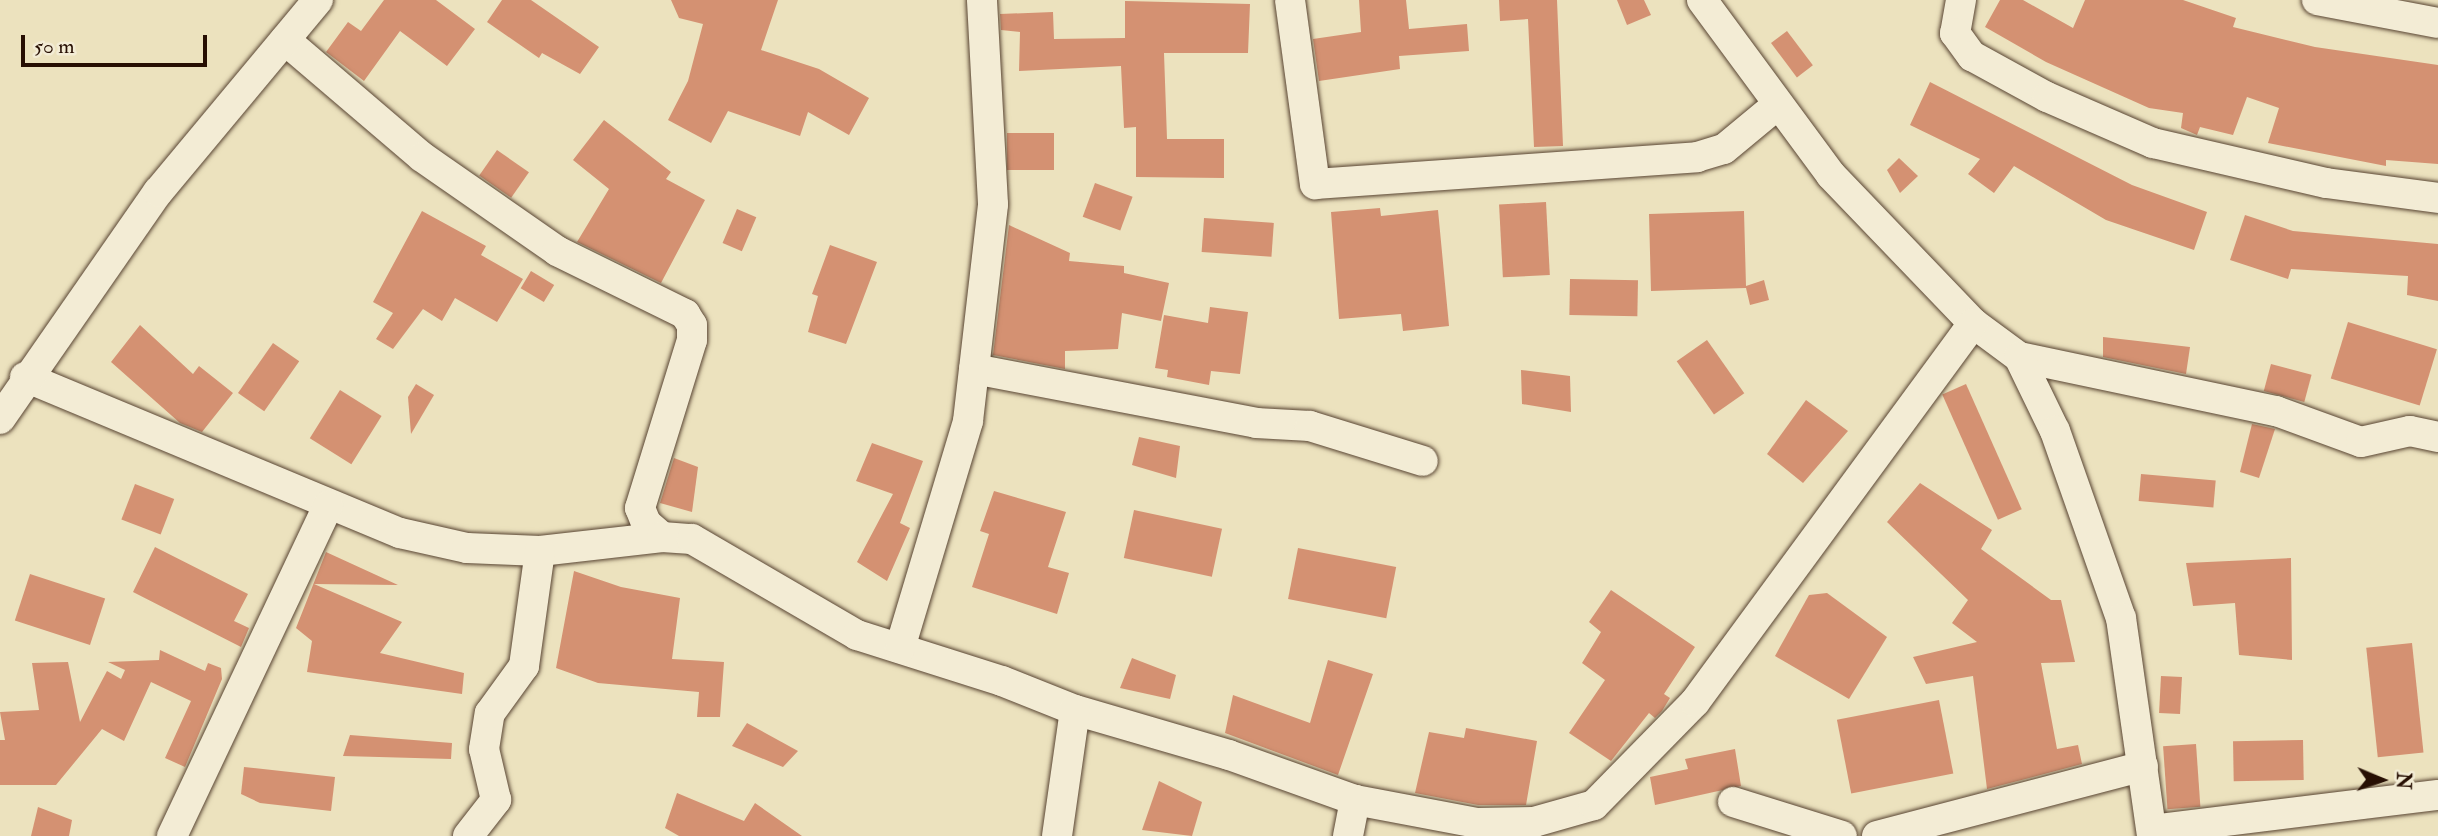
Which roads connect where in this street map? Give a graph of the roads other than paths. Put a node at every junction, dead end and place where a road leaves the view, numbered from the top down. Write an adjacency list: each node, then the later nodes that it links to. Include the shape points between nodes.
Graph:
1 (318, 0): 8 (street)
2 (982, 0): 13 (street, via 993,204)
3 (1290, 0): 9 (street, via 1315,184 1697,157 1724,149)
4 (1702, 0): 9 (street)
5 (1961, 0): 10 (street, via 1955,33 1972,56 2047,97 2153,143 2326,183)
6 (2317, 0): 7 (street)
7 (2438, 23)
8 (285, 40): 14 (street, via 158,192); 19 (street, via 422,157 545,243 685,314 692,325 692,340 640,508 646,523)
9 (1777, 105): 11 (street, via 1831,175)
10 (2438, 198)
11 (1973, 323): 12 (street); 25 (street, via 1695,702 1594,806 1534,822 1477,823)
12 (2020, 357): 16 (street, via 2276,411 2361,442 2410,430); 23 (street, via 2055,431 2121,618)
13 (974, 369): 17 (street, via 1256,423 1310,426); 21 (street, via 968,421)
14 (25, 377): 15 (street); 18 (street)
15 (0, 419)
16 (2438, 437)
17 (1423, 461)
18 (328, 506): 20 (street, via 400,533 467,548); 28 (street)
19 (662, 537): 20 (street); 21 (street, via 692,540 857,635)
20 (540, 551): 29 (street, via 524,666 490,713 484,750 496,800)
21 (900, 648): 22 (street)
22 (1075, 710): 25 (street, via 1229,755); 30 (street)
23 (2143, 766): 27 (street); 33 (street)
24 (2438, 795): 27 (street)
25 (1355, 800): 31 (street)
26 (1733, 802): 32 (street)
27 (2152, 833)
28 (172, 836)
29 (468, 836)
30 (1057, 836)
31 (1348, 836)
32 (1842, 836)
33 (1877, 836)

